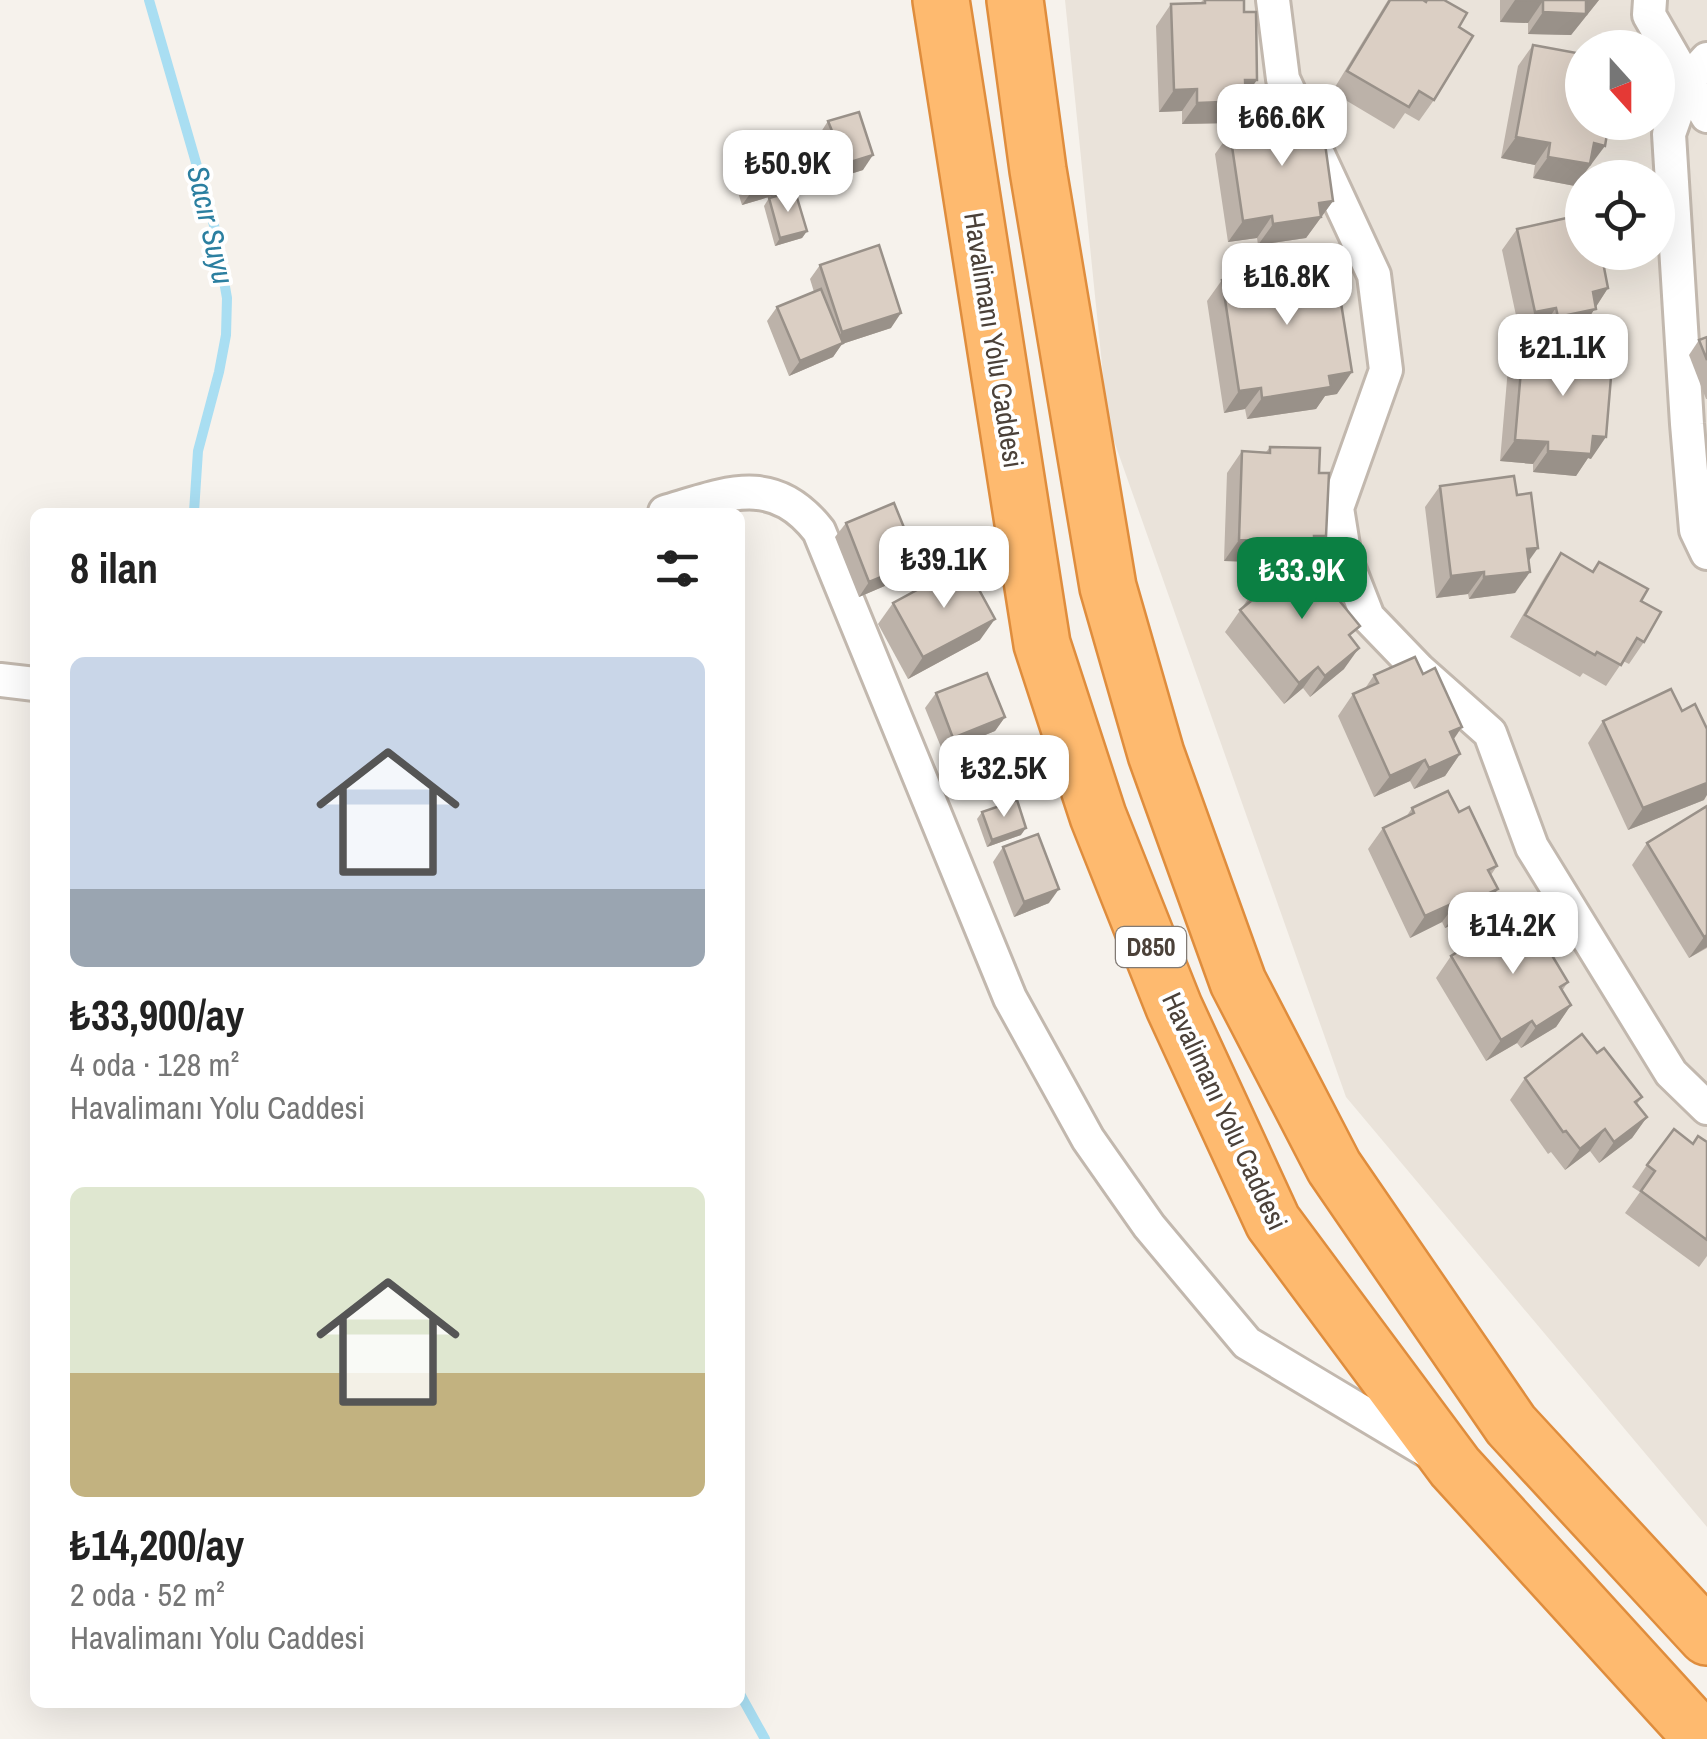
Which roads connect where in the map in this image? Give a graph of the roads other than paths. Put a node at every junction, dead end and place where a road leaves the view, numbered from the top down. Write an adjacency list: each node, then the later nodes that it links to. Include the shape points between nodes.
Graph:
1 (942, 0): 13 (highway, Havalimanı Yolu Caddesi / D850, via 1042,644 1098,816 1174,1007 1273,1222)
2 (1014, 0): 14 (highway, D850, via 1108,586 1156,754 1238,982 1334,1167 1511,1425)
3 (1274, 0): 12 (street, via 1283,79 1374,275 1386,370 1337,508 1345,558 1368,617 1490,734 1532,848 1672,1073)
4 (1650, 0): 5 (street, via 1650,15)
5 (1701, 72): 6 (street); 7 (street, via 1669,134)
6 (1707, 116)
7 (1697, 418): 9 (street, via 1696,530)
8 (679, 508): 13 (street, via 750,491 782,499 809,518 1010,998 1088,1139 1247,1343)
9 (1707, 553)
10 (0, 680): 11 (street)
11 (30, 683)
12 (1707, 1108)
13 (1455, 1467): 15 (highway, Havalimanı Yolu Caddesi / D850)
14 (1707, 1637)
15 (1703, 1739)

